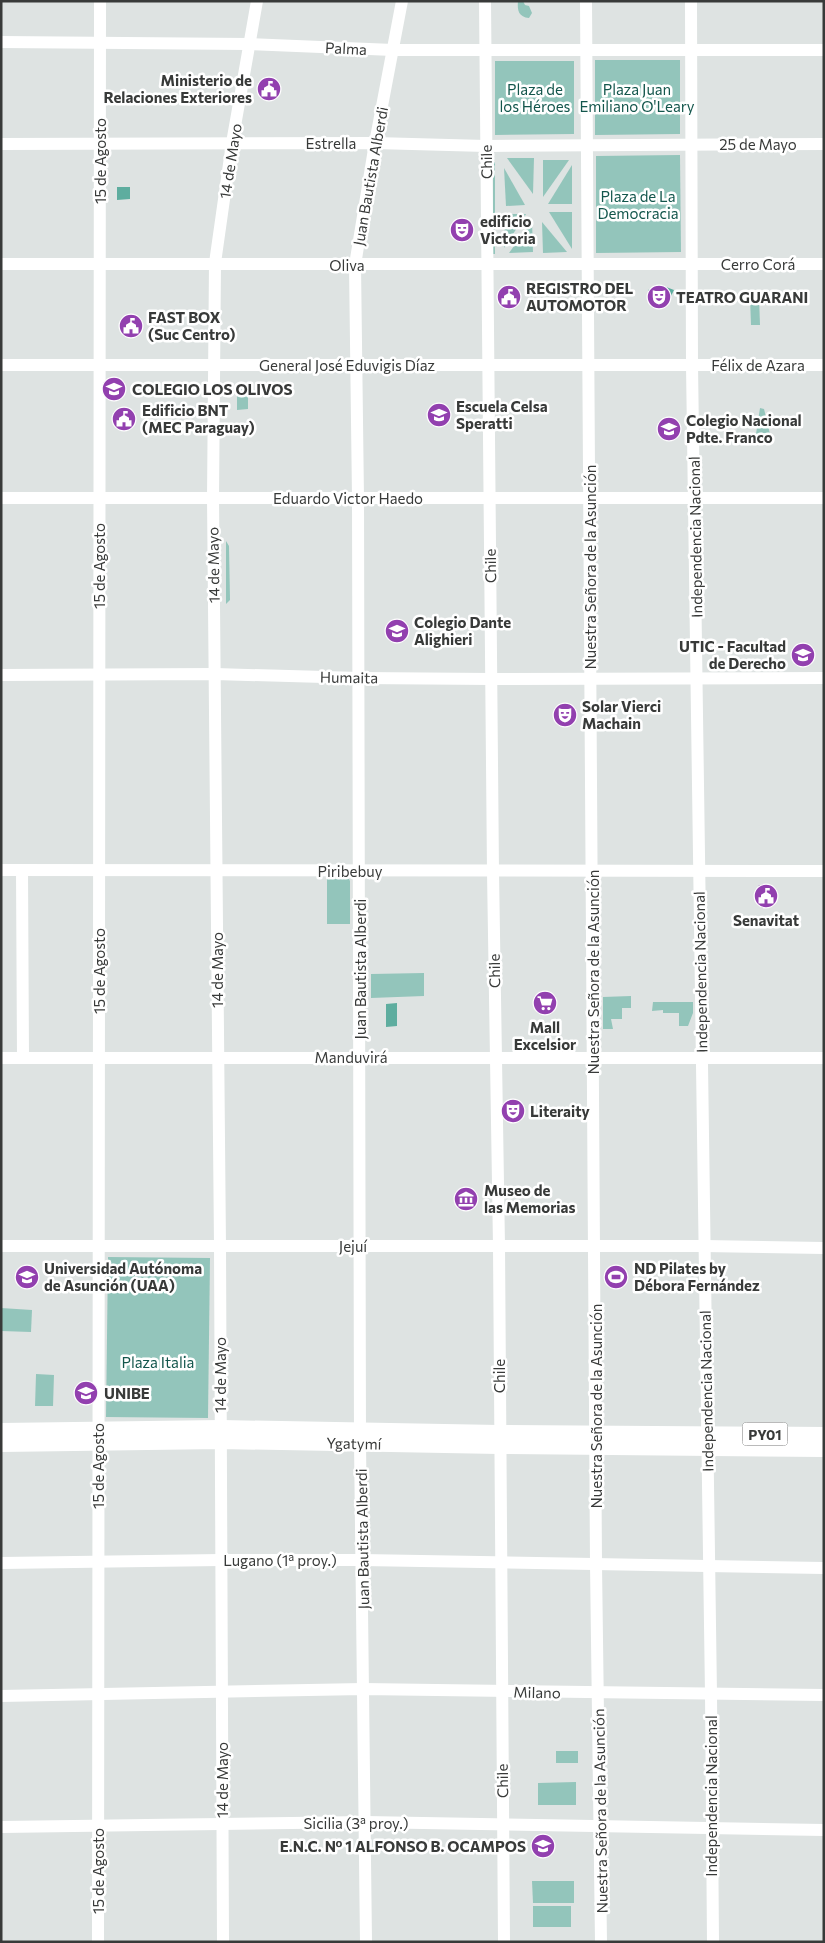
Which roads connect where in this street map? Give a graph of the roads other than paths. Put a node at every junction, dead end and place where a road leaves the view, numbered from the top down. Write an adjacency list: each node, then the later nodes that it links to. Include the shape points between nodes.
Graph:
1 (100, 1): 8 (street, 15 de Agosto)
2 (257, 1): 9 (street, 14 de Mayo)
3 (402, 1): 11 (street, Juan Bautista Alberdi)
4 (484, 1): 12 (street, Chile)
5 (586, 1): 13 (street, Nuestra Señora de la Asunción)
6 (691, 1): 10 (street, Independencia Nacional)
7 (1, 42): 8 (street, Palma)
8 (100, 43): 9 (street, Palma); 18 (street, 15 de Agosto)
9 (249, 44): 11 (street, Palma); 15 (street, 14 de Mayo)
10 (691, 48): 13 (street, Palma); 14 (street, Palma); 19 (street, Independencia Nacional)
11 (393, 50): 12 (street, Palma); 16 (street, Juan Bautista Alberdi)
12 (485, 50): 13 (street, Palma); 21 (street, Chile)
13 (586, 50): 22 (street, Nuestra Señora de la Asunción)
14 (824, 50)
15 (232, 143): 16 (street, Estrella); 18 (street, Estrella); 23 (street, 14 de Mayo)
16 (375, 143): 21 (street, Estrella); 30 (street, Juan Bautista Alberdi)
17 (1, 144): 18 (street, Estrella)
18 (100, 144): 25 (street, 15 de Agosto)
19 (692, 144): 20 (street, 25 de Mayo); 22 (street, Estrella); 28 (street, Independencia Nacional)
20 (824, 144)
21 (486, 146): 22 (street, Estrella); 26 (street, Chile)
22 (587, 146): 27 (street, Nuestra Señora de la Asunción)
23 (214, 263): 25 (street, Oliva); 30 (street, Oliva); 33 (street, 14 de Mayo)
24 (1, 264): 25 (street, Oliva)
25 (100, 264): 32 (street, 15 de Agosto)
26 (487, 264): 27 (street, Oliva); 30 (street, Oliva); 35 (street, Chile)
27 (588, 264): 28 (street, Oliva); 36 (street, Nuestra Señora de la Asunción)
28 (692, 264): 29 (street, Cerro Corá); 37 (street, Independencia Nacional)
29 (824, 264)
30 (355, 265): 34 (street, Juan Bautista Alberdi)
31 (1, 365): 32 (street, General José Eduvigis Díaz)
32 (100, 365): 33 (street, General José Eduvigis Díaz); 40 (street, 15 de Agosto)
33 (214, 365): 34 (street, General José Eduvigis Díaz); 41 (street, 14 de Mayo)
34 (357, 365): 35 (street, General José Eduvigis Díaz); 42 (street, Juan Bautista Alberdi)
35 (488, 365): 36 (street, General José Eduvigis Díaz); 43 (street, Chile)
36 (588, 365): 37 (street, General José Eduvigis Díaz); 44 (street, Nuestra Señora de la Asunción)
37 (692, 365): 38 (street, Félix de Azara); 45 (street, Independencia Nacional)
38 (824, 365)
39 (1, 498): 40 (street, Eduardo Victor Haedo)
40 (99, 498): 41 (street, Eduardo Victor Haedo); 47 (street, 15 de Agosto)
41 (213, 498): 42 (street, Eduardo Victor Haedo); 48 (street, 14 de Mayo)
42 (358, 498): 43 (street, Eduardo Victor Haedo); 50 (street, Juan Bautista Alberdi)
43 (489, 498): 44 (street, Eduardo Victor Haedo); 54 (street, Chile)
44 (590, 498): 45 (street, Eduardo Victor Haedo); 51 (street, Nuestra Señora de la Asunción)
45 (695, 498): 46 (street, Eduardo Victor Haedo); 52 (street, Independencia Nacional)
46 (824, 498)
47 (99, 674): 48 (street, Humaita); 49 (street, Humaita); 57 (street, 15 de Agosto)
48 (214, 674): 50 (street, Humaita); 58 (street, 14 de Mayo)
49 (1, 675)
50 (359, 678): 54 (street, Humaita); 59 (street, Juan Bautista Alberdi)
51 (591, 678): 52 (street, Humaita); 54 (street, Humaita); 62 (street, Nuestra Señora de la Asunción)
52 (697, 678): 53 (street, Humaita); 63 (street, Independencia Nacional)
53 (824, 678)
54 (492, 679): 61 (street, Chile)
55 (1, 870): 56 (street, Piribebuy)
56 (22, 870): 57 (street, Piribebuy); 70 (street)
57 (99, 870): 58 (street, Piribebuy); 71 (street, 15 de Agosto)
58 (217, 871): 59 (street, Piribebuy); 65 (street, 14 de Mayo)
59 (359, 871): 61 (street, Piribebuy); 66 (street, Juan Bautista Alberdi)
60 (824, 871): 63 (street, Piribebuy)
61 (493, 872): 62 (street, Piribebuy); 67 (street, Chile)
62 (592, 872): 63 (street, Piribebuy); 68 (street, Nuestra Señora de la Asunción)
63 (699, 872): 64 (street, Independencia Nacional)
64 (701, 1056): 68 (street, Manduvirá); 72 (street, Manduvirá); 79 (street, Independencia Nacional)
65 (218, 1057): 66 (street, Manduvirá); 71 (street, Manduvirá); 75 (street, 14 de Mayo)
66 (360, 1057): 67 (street, Manduvirá); 76 (street, Juan Bautista Alberdi)
67 (495, 1057): 68 (street, Manduvirá); 77 (street, Chile)
68 (593, 1057): 78 (street, Nuestra Señora de la Asunción)
69 (1, 1058): 70 (street, Manduvirá)
70 (24, 1058): 71 (street, Manduvirá)
71 (99, 1058): 74 (street, 15 de Agosto)
72 (824, 1058)
73 (1, 1246): 74 (street, Jejuí)
74 (98, 1246): 75 (street, Jejuí); 84 (street, 15 de Agosto)
75 (220, 1246): 76 (street, Jejuí); 82 (street, 14 de Mayo)
76 (360, 1246): 77 (street, Jejuí); 85 (street, Juan Bautista Alberdi)
77 (499, 1246): 78 (street, Jejuí); 86 (street, Chile)
78 (595, 1246): 79 (street, Jejuí); 87 (street, Nuestra Señora de la Asunción)
79 (704, 1246): 80 (street, Jejuí); 88 (street, Independencia Nacional)
80 (824, 1248)
81 (1, 1431): 84 (main road, Ygatymí)
82 (221, 1434): 84 (main road, Ygatymí); 85 (main road, Ygatymí); 91 (street, 14 de Mayo)
83 (824, 1434): 88 (main road, PY01)
84 (98, 1437): 89 (main road, Ygatymí); 93 (street, 15 de Agosto)
85 (360, 1437): 86 (main road, Ygatymí); 92 (street, Juan Bautista Alberdi)
86 (499, 1440): 87 (main road, Ygatymí); 95 (street, Chile)
87 (596, 1440): 88 (main road, Ygatymí); 96 (street, Nuestra Señora de la Asunción)
88 (706, 1441): 90 (main road, PY01); 97 (street, Independencia Nacional)
89 (1, 1444)
90 (824, 1449)
91 (221, 1560): 92 (street, Lugano (1ª proy.)); 93 (street, Lugano (1ª proy.)); 101 (street, 14 de Mayo)
92 (362, 1560): 95 (street, Lugano (1ª proy.)); 99 (street, Juan Bautista Alberdi)
93 (98, 1562): 94 (street, Lugano (1ª proy.)); 103 (street, 15 de Agosto)
94 (1, 1563)
95 (500, 1563): 96 (street, Lugano (1ª proy.)); 100 (street, Chile)
96 (596, 1564): 97 (street, Lugano (1ª proy.)); 102 (street, Nuestra Señora de la Asunción)
97 (708, 1565): 98 (street, Lugano (1ª proy.)); 104 (street, Independencia Nacional)
98 (824, 1568)
99 (363, 1689): 100 (street, Milano); 101 (street, Milano); 107 (street, Juan Bautista Alberdi)
100 (501, 1691): 102 (street, Milano); 109 (street, Chile)
101 (222, 1692): 103 (street, Milano); 108 (street, 14 de Mayo)
102 (598, 1692): 104 (street, Milano); 110 (street, Nuestra Señora de la Asunción)
103 (98, 1694): 106 (street, Milano); 111 (street, 15 de Agosto)
104 (711, 1694): 105 (street, Milano); 113 (street, Independencia Nacional)
105 (824, 1695)
106 (1, 1696)
107 (365, 1822): 108 (street, Sicilia (3ª proy.)); 109 (street, Sicilia (3ª proy.)); 117 (street, Juan Bautista Alberdi)
108 (222, 1824): 111 (street, Sicilia (3ª proy.)); 116 (street, 14 de Mayo)
109 (503, 1824): 110 (street, Sicilia (3ª proy.)); 118 (street, Chile)
110 (600, 1825): 113 (street, Sicilia (3ª proy.)); 119 (street, Nuestra Señora de la Asunción)
111 (98, 1826): 112 (street, Sicilia (3ª proy.)); 115 (street, 15 de Agosto)
112 (1, 1827)
113 (710, 1828): 114 (street, Sicilia (3ª proy.)); 120 (street, Independencia Nacional)
114 (824, 1830)
115 (98, 1942)
116 (223, 1942)
117 (366, 1942)
118 (504, 1942)
119 (602, 1942)
120 (712, 1942)

